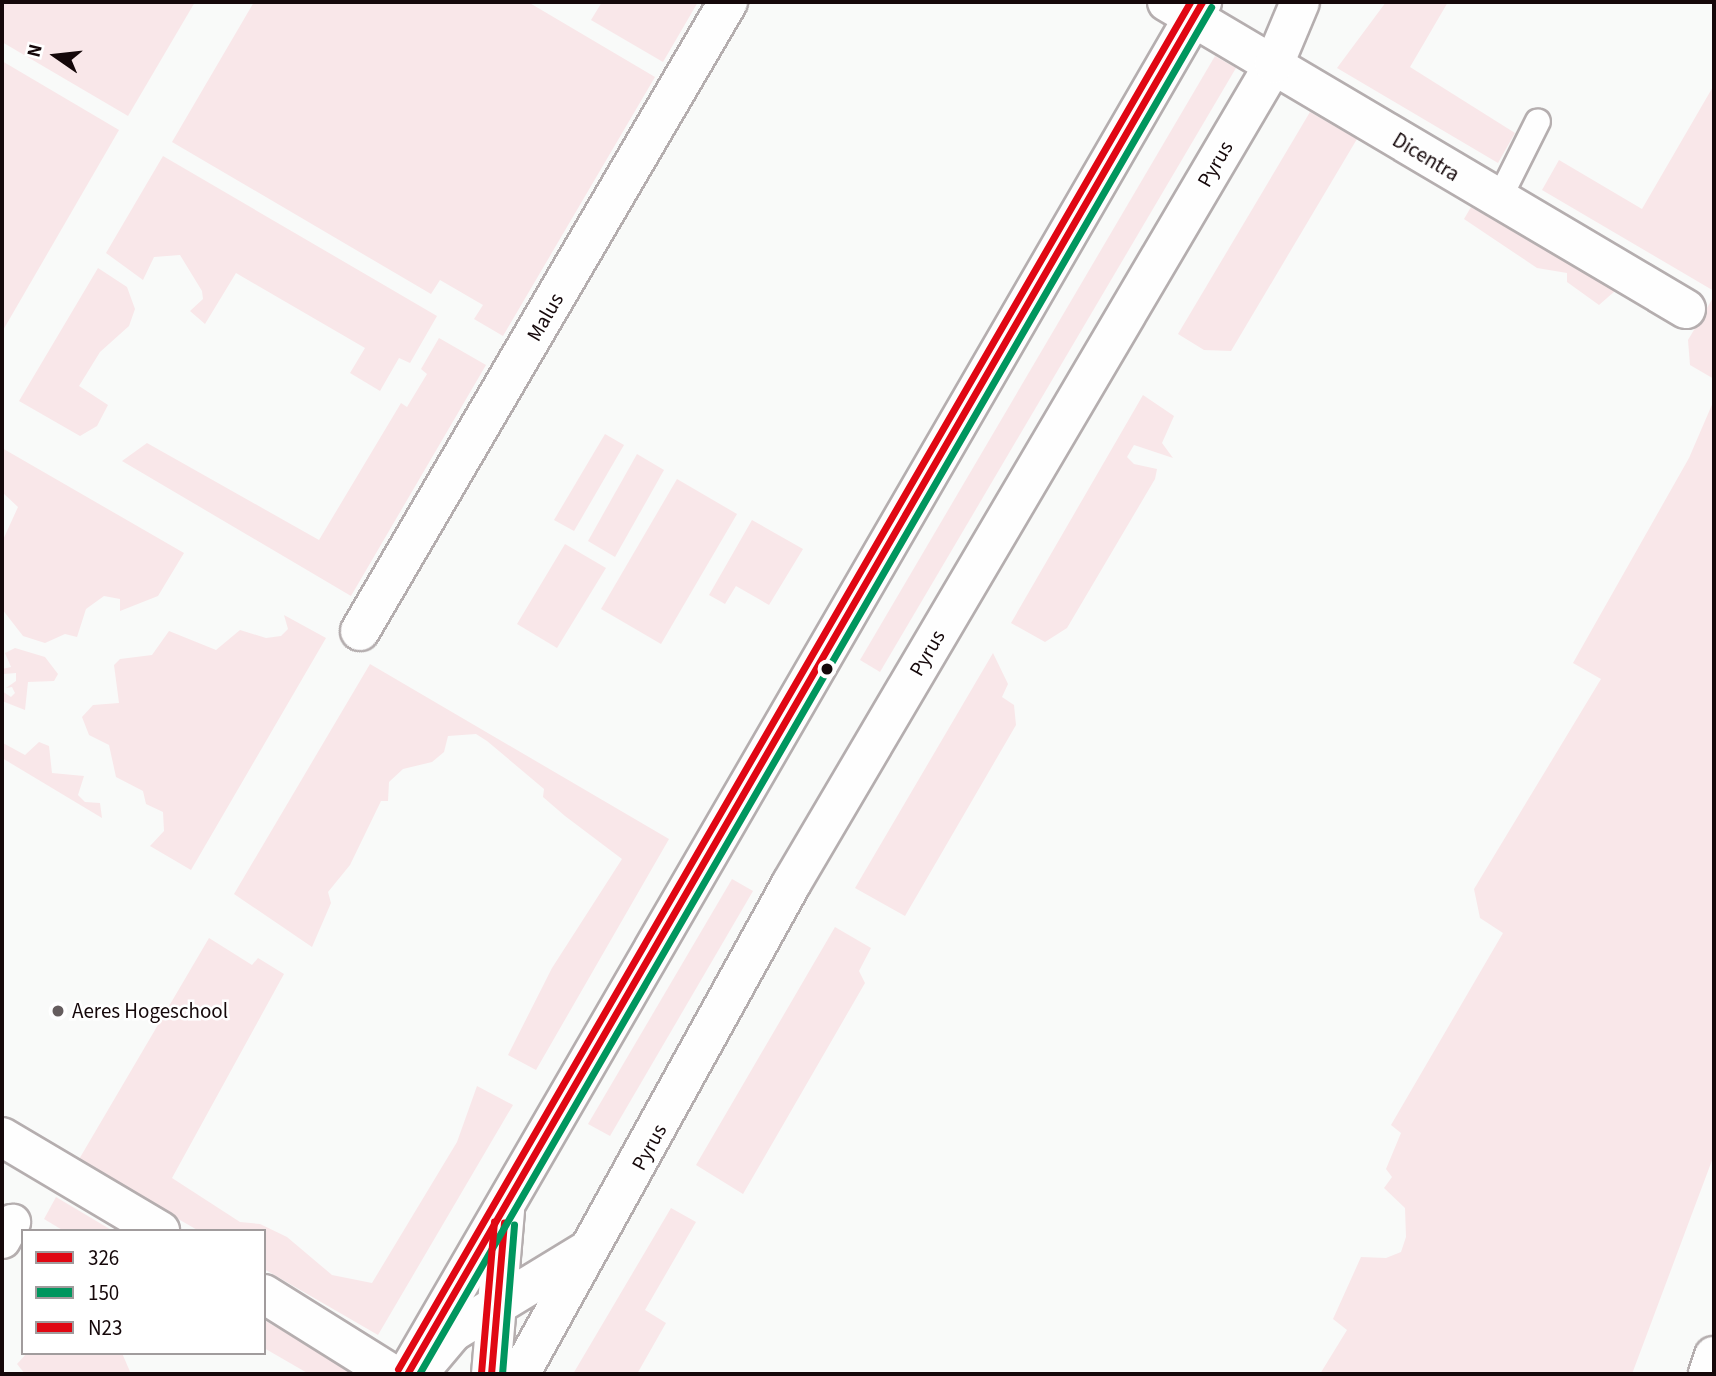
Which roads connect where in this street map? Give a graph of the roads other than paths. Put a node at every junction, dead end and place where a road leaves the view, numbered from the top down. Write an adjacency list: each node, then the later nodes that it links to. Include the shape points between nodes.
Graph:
1 (728, 2): 9 (main road, Malus)
2 (1300, 2): 5 (main road, Pyrus)
3 (1328, 2): 5 (main road, Pyrus)
4 (1194, 6): 5 (main road, Dicentra); 11 (main road)
5 (1273, 64): 7 (main road, Dicentra); 13 (main road, Pyrus, via 791,884)
6 (1538, 121): 7 (lane)
7 (1499, 201): 8 (main road, Dicentra)
8 (1686, 309)
9 (360, 631)
10 (2, 1137): 12 (main road)
11 (506, 1199): 15 (main road); 18 (main road)
12 (157, 1229)
13 (591, 1248): 15 (main road, Pyrus); 21 (main road, Pyrus)
14 (266, 1295): 17 (main road)
15 (497, 1305): 19 (main road, Pyrus, via 453,1332); 20 (main road)
16 (1714, 1356): 22 (main road)
17 (392, 1374)
18 (407, 1374)
19 (418, 1374)
20 (491, 1374)
21 (520, 1374)
22 (1708, 1374)

